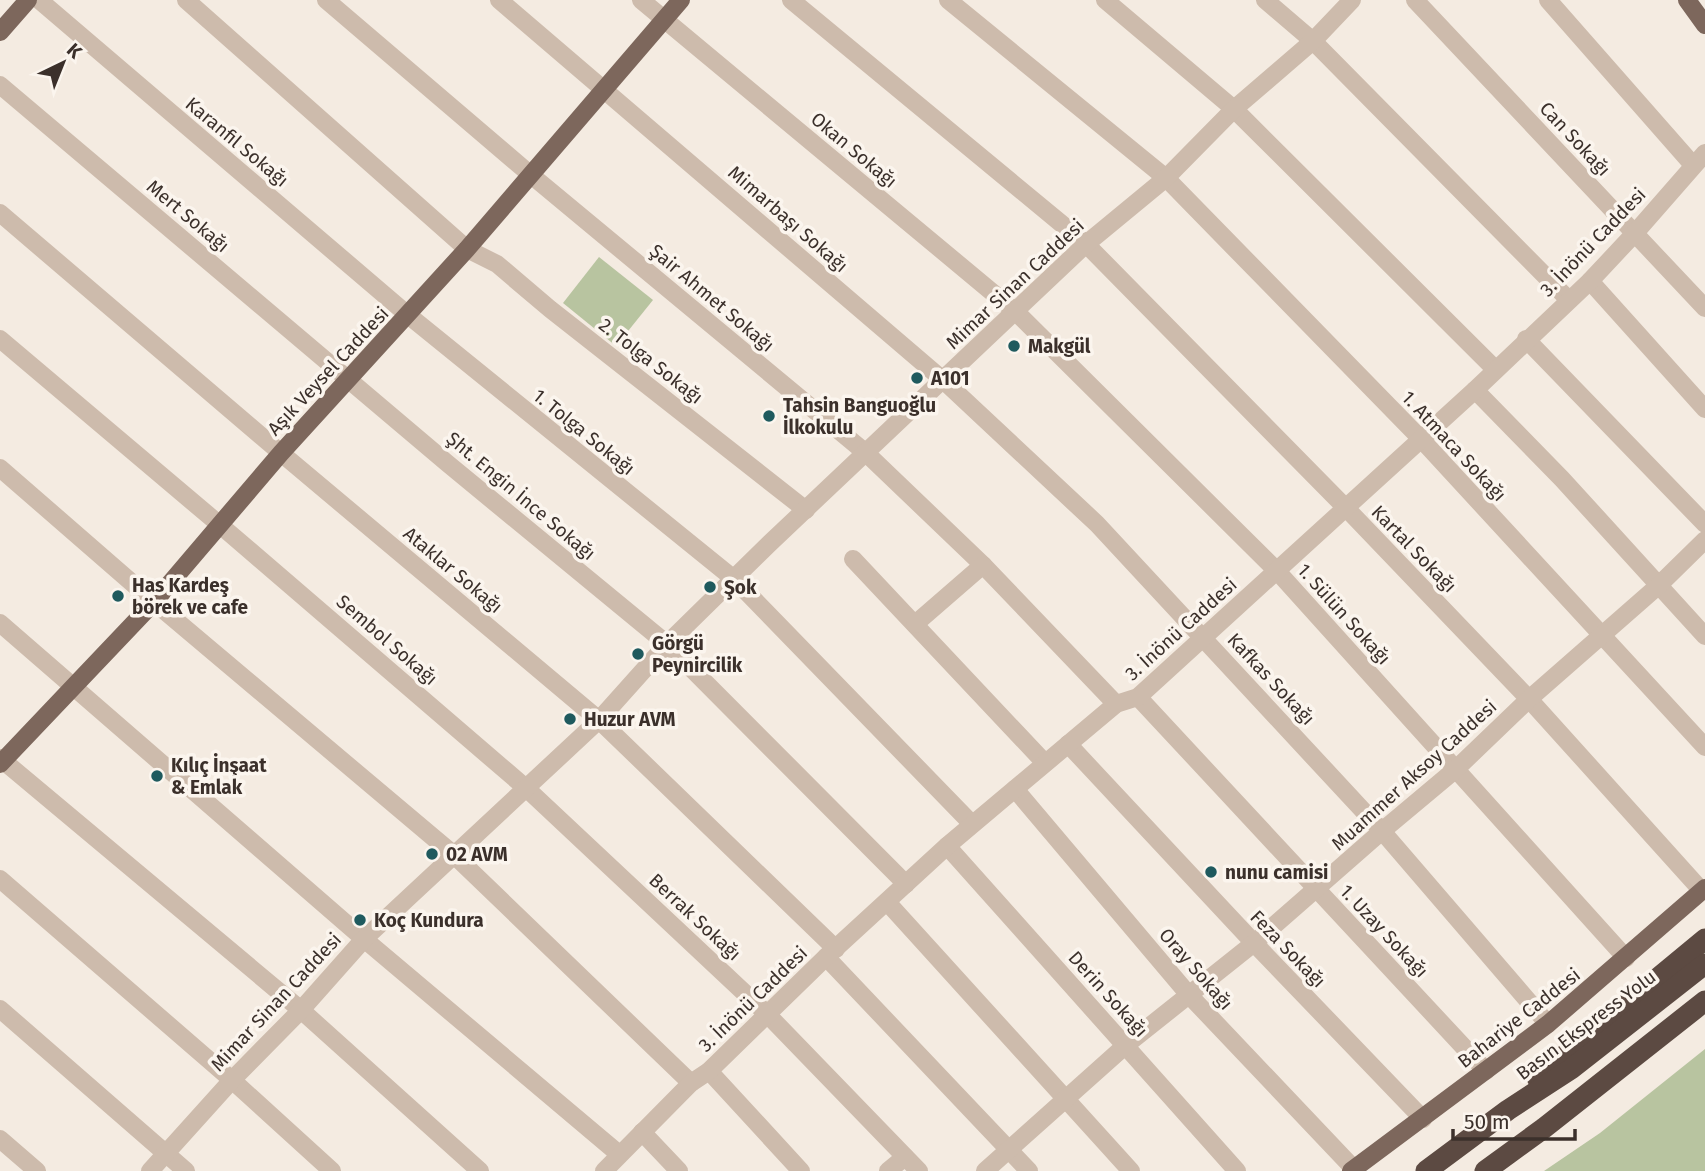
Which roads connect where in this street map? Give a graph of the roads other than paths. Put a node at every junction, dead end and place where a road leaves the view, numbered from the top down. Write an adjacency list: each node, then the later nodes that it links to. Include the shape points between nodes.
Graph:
1 (28, 0): 19 (main road)
2 (39, 0): 35 (street, Karanfil Sokağı)
3 (186, 0): 30 (street, 2. Tolga Sokağı)
4 (326, 0): 25 (street, Şair Ahmet Sokağı)
5 (499, 0): 22 (street, Mimarbaşı Sokağı)
6 (641, 0): 17 (street, Okan Sokağı)
7 (681, 0): 17 (main road, Aşık Veysel Caddesi)
8 (792, 0): 29 (street, Kartal Sokağı)
9 (948, 0): 26 (street, 1. Atmaca Sokağı)
10 (1105, 0): 23 (street)
11 (1265, 0): 20 (street)
12 (1352, 0): 20 (street, Mimar Sinan Caddesi)
13 (1415, 0): 28 (street, Can Sokağı)
14 (1548, 0): 24 (street)
15 (1687, 0): 16 (main road); 18 (main road)
16 (1705, 18)
17 (665, 20): 22 (main road, Aşık Veysel Caddesi); 34 (street, Okan Sokağı)
18 (1705, 25)
19 (0, 32)
20 (1313, 41): 23 (street, Mimar Sinan Caddesi); 32 (street)
21 (0, 85): 39 (street, Mert Sokağı)
22 (605, 90): 25 (main road, Aşık Veysel Caddesi); 40 (street, Mimarbaşı Sokağı)
23 (1234, 108): 26 (street, Mimar Sinan Caddesi); 38 (street)
24 (1699, 159): 28 (street, 3. İnönü Caddesi)
25 (531, 175): 30 (main road, Aşık Veysel Caddesi); 45 (street, Şair Ahmet Sokağı)
26 (1166, 178): 29 (street, Mimar Sinan Caddesi); 43 (street, 1. Atmaca Sokağı)
27 (0, 214): 44 (street, Ataklar Sokağı)
28 (1635, 233): 31 (street, 3. İnönü Caddesi); 33 (street, Can Sokağı)
29 (1086, 244): 34 (street, Mimar Sinan Caddesi); 47 (street, Kartal Sokağı)
30 (467, 249): 35 (main road, Aşık Veysel Caddesi); 48 (street, 2. Tolga Sokağı, via 497,264)
31 (1590, 281): 32 (street, 3. İnönü Caddesi); 42 (street)
32 (1568, 299): 37 (street, 3. İnönü Caddesi)
33 (1705, 308)
34 (1016, 312): 40 (street, Mimar Sinan Caddesi); 54 (street, 1. Sülün Sokağı)
35 (408, 315): 39 (main road, Aşık Veysel Caddesi); 55 (street, 1. Tolga Sokağı)
36 (0, 339): 50 (street, Sembol Sokağı)
37 (1526, 339): 38 (street, 3. İnönü Caddesi); 49 (street)
38 (1495, 369): 41 (street, 3. İnönü Caddesi)
39 (350, 379): 44 (main road, Aşık Veysel Caddesi); 63 (street, Şht. Engin İnce Sokağı)
40 (943, 380): 45 (street, Mimar Sinan Caddesi); 62 (street, Kafkas Sokağı, via 1097,524)
41 (1475, 390): 43 (street, 3. İnönü Caddesi); 56 (street)
42 (1705, 409)
43 (1421, 439): 47 (street, 3. İnönü Caddesi); 60 (street, 1. Atmaca Sokağı)
44 (281, 453): 50 (main road, Aşık Veysel Caddesi); 68 (street, Ataklar Sokağı)
45 (866, 453): 48 (street, Mimar Sinan Caddesi); 53 (street, Şair Ahmet Sokağı)
46 (0, 468): 57 (street)
47 (1346, 508): 54 (street, 3. İnönü Caddesi); 66 (street, Kartal Sokağı)
48 (806, 510): 55 (street, Mimar Sinan Caddesi)
49 (1705, 524)
50 (220, 525): 57 (main road, Aşık Veysel Caddesi); 74 (street, Sembol Sokağı)
51 (1705, 540): 56 (street, Muammer Aksoy Caddesi)
52 (853, 559): 59 (street)
53 (983, 565): 59 (street); 67 (street, Şair Ahmet Sokağı)
54 (1277, 571): 62 (street, 3. İnönü Caddesi); 73 (street, 1. Sülün Sokağı)
55 (734, 579): 63 (street, Mimar Sinan Caddesi); 76 (street)
56 (1658, 586): 60 (street, Muammer Aksoy Caddesi); 61 (street)
57 (153, 602): 64 (main road, Aşık Veysel Caddesi); 79 (street)
58 (0, 623): 64 (street)
59 (915, 624): 72 (street)
60 (1601, 636): 66 (street, Muammer Aksoy Caddesi); 70 (street, 1. Atmaca Sokağı)
61 (1705, 636)
62 (1204, 638): 65 (street, 3. İnönü Caddesi); 77 (street, Kafkas Sokağı)
63 (667, 644): 68 (street, Mimar Sinan Caddesi); 81 (street, Şht. Engin İnce Sokağı)
64 (75, 686): 71 (main road, Aşık Veysel Caddesi); 85 (street)
65 (1138, 697): 67 (street, 3. İnönü Caddesi); 83 (street, 1. Uzay Sokağı)
66 (1530, 699): 73 (street, Muammer Aksoy Caddesi); 82 (street, Kartal Sokağı)
67 (1116, 704): 69 (street, 3. İnönü Caddesi)
68 (599, 720): 74 (street, Mimar Sinan Caddesi); 88 (street, Ataklar Sokağı)
69 (1068, 744): 72 (street, 3. İnönü Caddesi); 87 (street, Feza Sokağı)
70 (1705, 747)
71 (1, 761): 94 (street)
72 (1045, 763): 75 (street, 3. İnönü Caddesi)
73 (1456, 769): 77 (street, Muammer Aksoy Caddesi); 89 (street, 1. Sülün Sokağı)
74 (526, 788): 79 (street, Mimar Sinan Caddesi); 95 (street, Berrak Sokağı)
75 (1015, 789): 76 (street, 3. İnönü Caddesi); 91 (street, Oray Sokağı)
76 (972, 824): 78 (street, 3. İnönü Caddesi)
77 (1382, 831): 83 (street, Muammer Aksoy Caddesi); 96 (street, Kafkas Sokağı)
78 (947, 846): 81 (street, 3. İnönü Caddesi); 97 (street, Derin Sokağı)
79 (453, 855): 85 (street, Mimar Sinan Caddesi); 101 (street)
80 (0, 878): 100 (street)
81 (906, 884): 84 (street, 3. İnönü Caddesi)
82 (1704, 889): 89 (main road, Bahariye Caddesi)
83 (1317, 890): 87 (street, Muammer Aksoy Caddesi); 99 (street, 1. Uzay Sokağı)
84 (887, 902): 88 (street, 3. İnönü Caddesi); 102 (street)
85 (364, 939): 94 (street, Mimar Sinan Caddesi); 109 (street)
86 (1705, 939): 103 (highway, via 1541,1074)
87 (1254, 943): 91 (street, Muammer Aksoy Caddesi); 104 (street, Feza Sokağı)
88 (831, 953): 95 (street, 3. İnönü Caddesi); 107 (street, Ataklar Sokağı)
89 (1626, 958): 96 (main road, Bahariye Caddesi)
90 (1705, 964): 103 (highway, Basın Ekspress Yolu, via 1583,1060)
91 (1188, 995): 97 (street, Muammer Aksoy Caddesi); 111 (street, Oray Sokağı)
92 (1700, 1007): 127 (highway)
93 (0, 1009): 108 (street)
94 (301, 1010): 100 (street, Mimar Sinan Caddesi); 116 (street)
95 (767, 1014): 98 (street, 3. İnönü Caddesi); 110 (street, Berrak Sokağı)
96 (1548, 1024): 99 (main road, Bahariye Caddesi)
97 (1126, 1045): 102 (street, Muammer Aksoy Caddesi); 125 (street, Derin Sokağı)
98 (709, 1071): 101 (street, 3. İnönü Caddesi); 119 (street)
99 (1486, 1071): 104 (main road, Bahariye Caddesi)
100 (232, 1080): 108 (street, Mimar Sinan Caddesi); 115 (street)
101 (691, 1083): 105 (street, 3. İnönü Caddesi)
102 (1065, 1098): 107 (street, Muammer Aksoy Caddesi); 124 (street)
103 (1508, 1110): 126 (highway, Basın Ekspress Yolu)
104 (1423, 1119): 111 (main road, Bahariye Caddesi)
105 (642, 1132): 109 (street, 3. İnönü Caddesi); 118 (street)
106 (0, 1139): 112 (street)
107 (1009, 1147): 122 (street, Muammer Aksoy Caddesi); 123 (street, Ataklar Sokağı)
108 (165, 1153): 113 (street, Mimar Sinan Caddesi); 114 (street)
109 (619, 1154): 117 (street, 3. İnönü Caddesi)
110 (905, 1157): 120 (street); 121 (street, Berrak Sokağı)
111 (1352, 1170)
112 (37, 1171)
113 (150, 1171)
114 (186, 1171)
115 (332, 1171)
116 (480, 1171)
117 (604, 1171)
118 (679, 1171)
119 (801, 1171)
120 (888, 1171)
121 (919, 1171)
122 (985, 1171)
123 (1029, 1171)
124 (1131, 1171)
125 (1237, 1171)
126 (1426, 1171)
127 (1485, 1171)

